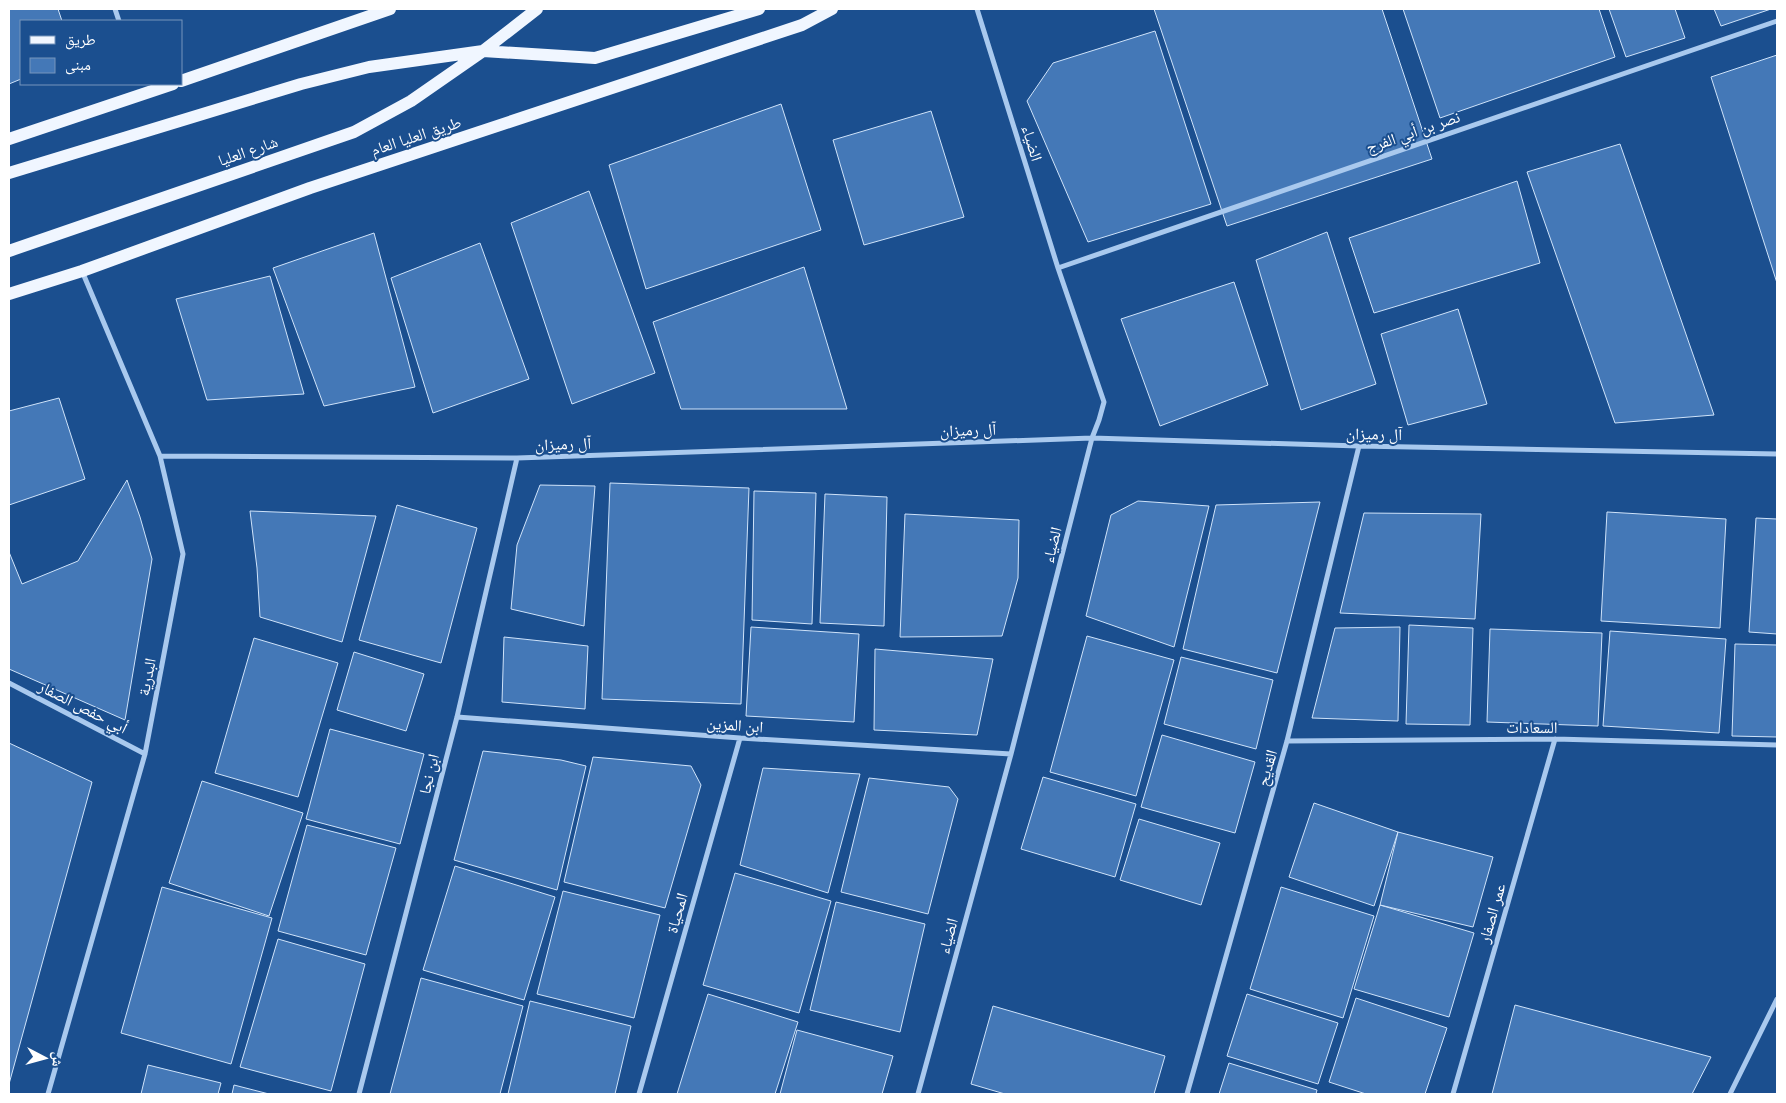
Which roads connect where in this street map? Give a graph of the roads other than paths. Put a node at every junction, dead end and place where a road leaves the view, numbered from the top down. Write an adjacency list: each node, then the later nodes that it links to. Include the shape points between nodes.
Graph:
1 (390, 9): 8 (main road)
2 (537, 9): 7 (main road, شارع العليا)
3 (759, 9): 7 (main road, via 595,58)
4 (832, 9): 14 (main road, طريق العليا العام, via 802,26 310,188)
5 (977, 9): 13 (street, الضياء)
6 (1777, 21): 13 (street, نصر بن أبي الفرج)
7 (484, 51): 11 (main road, via 360,69); 12 (main road, شارع العليا, via 411,101 354,132)
8 (182, 81)
9 (170, 85): 10 (main road)
10 (9, 139)
11 (9, 173)
12 (9, 251)
13 (1058, 268): 16 (street, الضياء, via 1104,402)
14 (82, 271): 15 (main road, طريق العليا العام); 19 (street, البدرية)
15 (9, 294)
16 (1092, 438): 17 (street, آل رميزان); 20 (street, آل رميزان); 28 (street, الضياء)
17 (1359, 446): 18 (street, آل رميزان); 25 (street, القديح)
18 (1777, 454)
19 (160, 456): 20 (street, آل رميزان); 27 (street, البدرية, via 183,554)
20 (517, 458): 22 (street, ابن نجا)
21 (9, 683): 27 (street, أبي حفص الصفار)
22 (457, 717): 23 (street, ابن المزين); 31 (street, ابن نجا)
23 (740, 738): 28 (street, ابن المزين); 32 (street, المحياة)
24 (1555, 739): 25 (street, السعادات); 26 (street, السعادات); 35 (street, عمر الصفار)
25 (1287, 741): 34 (street, القديح)
26 (1777, 745)
27 (145, 754): 30 (street, البدرية)
28 (1011, 754): 33 (street, الضياء)
29 (1777, 999): 36 (street)
30 (48, 1094)
31 (360, 1094)
32 (638, 1094)
33 (918, 1094)
34 (1187, 1094)
35 (1453, 1094)
36 (1730, 1094)

